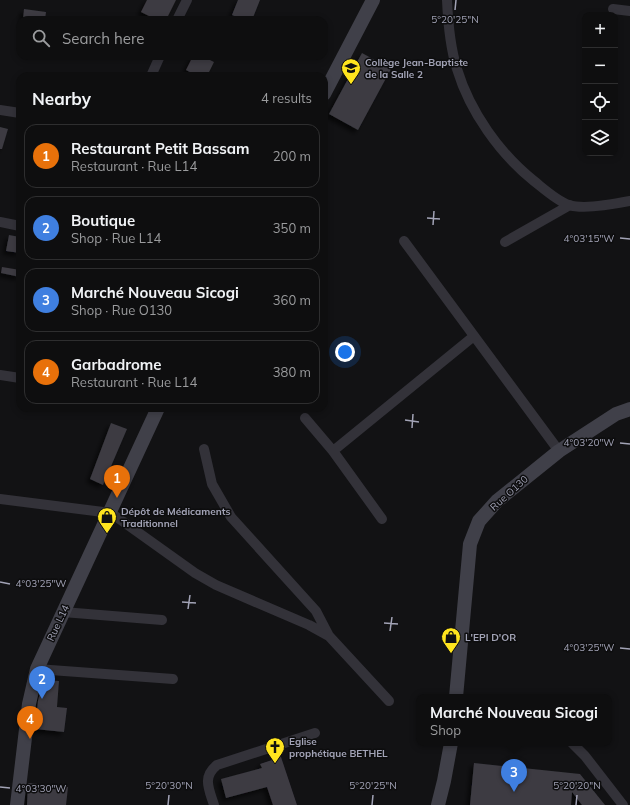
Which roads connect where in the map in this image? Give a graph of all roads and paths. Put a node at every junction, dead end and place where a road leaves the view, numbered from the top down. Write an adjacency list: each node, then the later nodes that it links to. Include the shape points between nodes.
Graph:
1 (187, 0): 6 (street)
2 (373, 0): 9 (street)
3 (447, 0): 13 (street, via 449,33 457,69 466,93 482,120 505,154 524,173 549,193)
4 (613, 10): 5 (street)
5 (630, 11)
6 (179, 16)
7 (158, 60): 8 (street)
8 (153, 72)
9 (328, 86)
10 (0, 110): 11 (street)
11 (16, 112)
12 (630, 201): 13 (street, via 604,206)
13 (570, 205): 17 (street)
14 (0, 222): 15 (street)
15 (16, 225)
16 (404, 241): 18 (street)
17 (505, 242)
18 (474, 336): 25 (street); 26 (street)
19 (0, 375): 20 (street)
20 (16, 377)
21 (630, 409): 26 (street, Rue O130, via 616,414)
22 (156, 412): 28 (street, Rue L14)
23 (305, 418): 25 (street)
24 (204, 449): 32 (street, via 212,484 231,517 316,611)
25 (333, 451): 29 (street)
26 (559, 451): 35 (street, Rue O130, via 497,501 480,521 470,544)
27 (0, 498): 28 (street)
28 (111, 513): 30 (street, Rue L14); 32 (street, via 216,585)
29 (382, 519)
30 (63, 612): 31 (street); 33 (street, Rue L14)
31 (162, 620)
32 (329, 636): 36 (street)
33 (37, 669): 34 (street); 40 (street, Rue L14, via 29,704)
34 (173, 679)
35 (456, 694)
36 (389, 701)
37 (314, 733): 41 (street, via 217,765 210,771 207,781)
38 (450, 746): 42 (street)
39 (575, 746): 43 (street)
40 (17, 805)
41 (214, 805)
42 (438, 805)
43 (623, 805)

